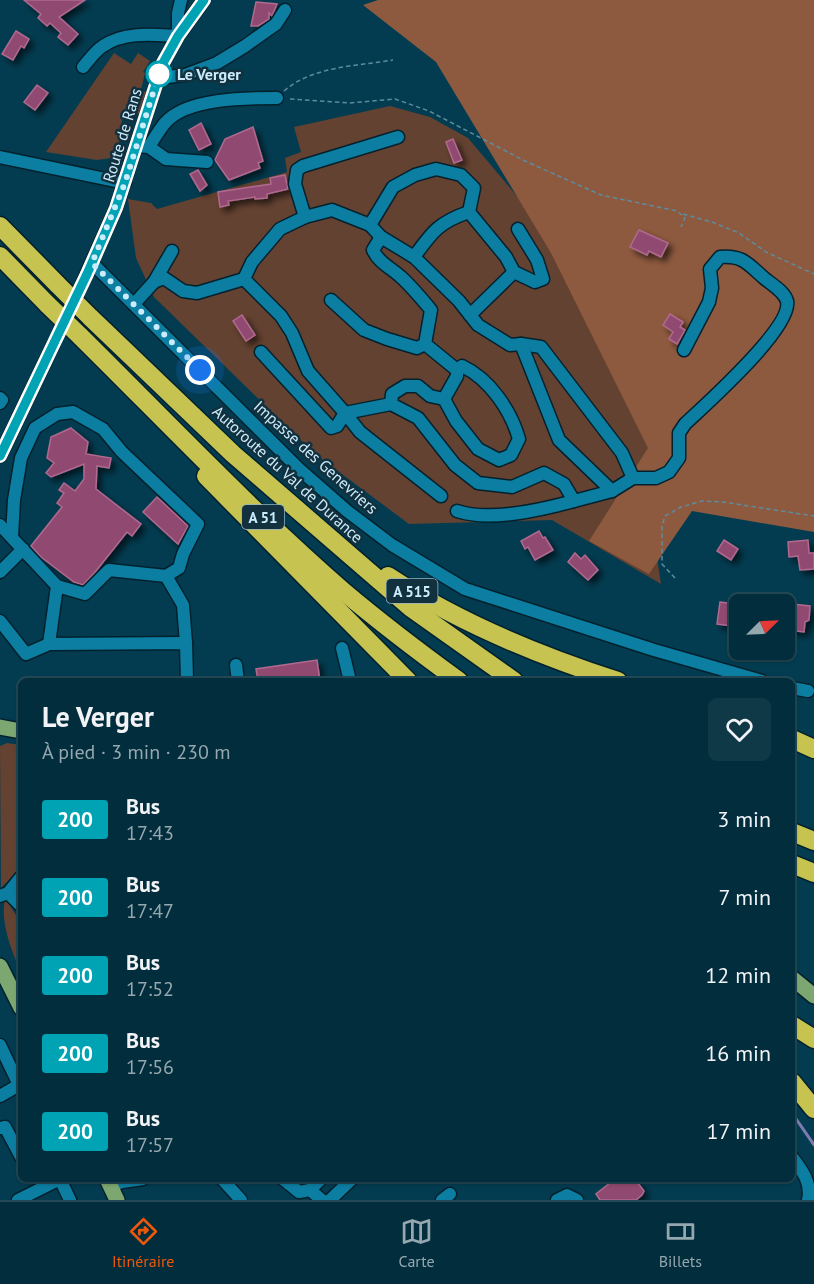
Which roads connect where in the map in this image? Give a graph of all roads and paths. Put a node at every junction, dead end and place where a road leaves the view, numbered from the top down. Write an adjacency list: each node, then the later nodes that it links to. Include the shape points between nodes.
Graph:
1 (181, 0): 4 (street)
2 (204, 0): 4 (street, Route de Rans)
3 (285, 10): 7 (street, via 276,24 217,63 184,75)
4 (178, 36): 6 (street, via 136,35 112,41 96,51); 7 (street, Route de Rans)
5 (393, 60): 8 (path, via 314,74)
6 (83, 67)
7 (157, 78): 10 (street, Route de Rans)
8 (277, 98): 10 (street, via 243,98 185,108 165,122); 15 (path, via 350,103 395,99 429,111 591,191)
9 (398, 137): 16 (street, via 297,170 295,184)
10 (143, 146): 12 (street, via 166,159); 13 (street, Route de Rans)
11 (0, 157): 13 (street)
12 (207, 162)
13 (125, 183): 25 (street, Route de Rans)
14 (469, 212): 17 (street, via 474,188 461,175 436,169 393,187); 24 (street, via 432,231); 26 (street)
15 (682, 214): 19 (path, via 685,218); 27 (path, via 739,233 766,252)
16 (305, 217): 17 (street, via 332,210); 28 (street, via 280,229 252,261)
17 (370, 225): 21 (street)
18 (0, 226): 46 (highway, Autoroute du Val de Durance / A 51, bridge)
19 (681, 227)
20 (518, 229): 26 (street, via 537,260 543,279 535,282)
21 (381, 237): 24 (street); 36 (street, via 373,250 377,259 399,275 430,310)
22 (172, 251): 29 (street)
23 (0, 256): 34 (highway, A 51, bridge)
24 (414, 257): 33 (street)
25 (92, 263): 30 (street, Route de Rans); 32 (street, Impasse des Genevriers)
26 (514, 272): 33 (street)
27 (814, 274)
28 (244, 279): 29 (street, via 197,293 183,291 164,278); 45 (street, via 280,316 308,371)
29 (154, 282): 32 (street)
30 (81, 286)
31 (331, 300): 36 (street, via 364,330 417,348)
32 (134, 304): 73 (street, Impasse des Genevriers, via 299,468 392,545 465,589)
33 (470, 315): 37 (street, via 478,325 510,345)
34 (80, 336): 69 (highway, via 222,494); 70 (highway, A 51, via 278,532 398,636)
35 (54, 343): 47 (street)
36 (425, 344): 40 (street)
37 (521, 344): 48 (street, via 541,347 622,453); 49 (street, via 559,440)
38 (684, 350): 48 (street, via 709,302 710,269 720,257 741,258 787,301 786,311 770,340 685,424 679,433 679,458 669,472 656,478)
39 (261, 352): 45 (street, via 331,428 337,426)
40 (457, 370): 42 (street); 42 (street, via 462,366 472,371 496,394 509,414 519,440 511,456 499,460 478,449)
41 (0, 398): 43 (street)
42 (444, 399): 44 (street, via 430,396 418,386 405,386 392,394)
43 (0, 403)
44 (391, 404): 45 (street); 51 (street, via 418,418 455,465 478,483 512,487 544,473 564,484)
45 (345, 413): 50 (street, via 360,432)
46 (233, 454): 71 (highway, Autoroute du Val de Durance / A 51, via 411,608); 72 (highway, A 515, via 386,574 428,602 494,635)
47 (0, 456)
48 (633, 478): 49 (street)
49 (612, 491): 51 (street)
50 (441, 496)
51 (574, 501): 52 (street, via 491,515)
52 (457, 511)
53 (814, 516): 59 (path, via 702,501 669,512 662,526 662,564)
54 (0, 525): 55 (street)
55 (12, 537): 56 (street); 58 (street, via 21,458 35,428 57,414 73,412 102,429 198,524 179,568)
56 (23, 549): 57 (street); 60 (street)
57 (0, 572)
58 (166, 576): 60 (street, via 109,570 85,594); 62 (street, via 183,605)
59 (675, 578)
60 (57, 586): 63 (street)
61 (0, 621): 63 (street, via 26,654)
62 (186, 643): 63 (street); 66 (street)
63 (50, 644)
64 (342, 648): 68 (street)
65 (236, 665): 67 (street)
66 (187, 678)
67 (238, 678)
68 (349, 678)
69 (405, 678)
70 (455, 678)
71 (510, 678)
72 (609, 678)
73 (752, 678)
74 (795, 689): 75 (street)
75 (808, 691)
76 (2, 728): 77 (main road)
77 (18, 731)
78 (795, 740): 79 (highway)
79 (814, 749)
80 (795, 833): 81 (highway)
81 (814, 841)
82 (795, 865): 83 (highway)
83 (814, 873)
84 (18, 880): 85 (street)
85 (4, 894): 86 (street)
86 (18, 904)
87 (0, 966): 90 (main road)
88 (795, 980): 89 (main road)
89 (814, 996)
90 (18, 1002)
91 (795, 1027): 92 (highway)
92 (814, 1039)
93 (0, 1045): 94 (street)
94 (18, 1083)
95 (18, 1086): 97 (street)
96 (795, 1086): 98 (highway)
97 (0, 1096)
98 (814, 1109)
99 (0, 1128): 100 (street, via 5,1126)
100 (18, 1151)
101 (795, 1161): 118 (street, via 810,1191)
102 (57, 1182): 109 (street)
103 (61, 1182): 111 (street)
104 (108, 1182): 112 (main road)
105 (225, 1182): 113 (street)
106 (287, 1182): 108 (street, via 299,1192)
107 (349, 1182): 115 (street)
108 (314, 1183): 114 (street)
109 (42, 1195): 110 (street)
110 (19, 1200)
111 (70, 1200)
112 (117, 1200)
113 (241, 1200)
114 (322, 1200)
115 (330, 1200)
116 (557, 1200): 117 (street, via 567,1195)
117 (577, 1200)
118 (808, 1200)

